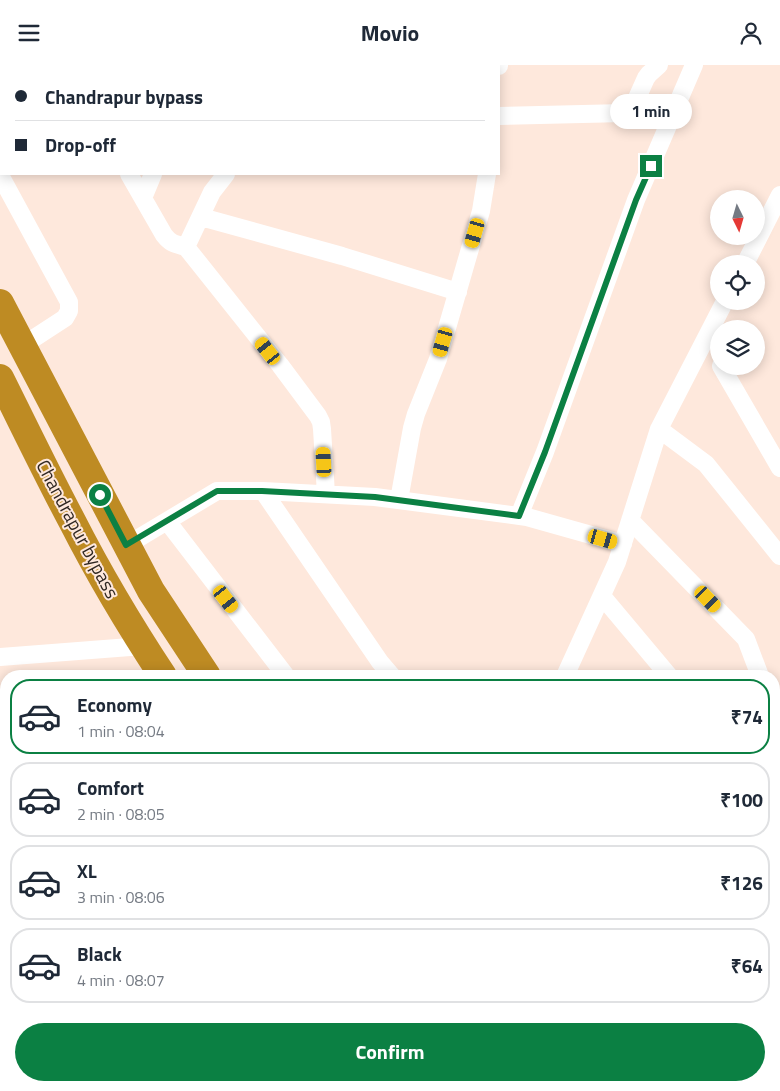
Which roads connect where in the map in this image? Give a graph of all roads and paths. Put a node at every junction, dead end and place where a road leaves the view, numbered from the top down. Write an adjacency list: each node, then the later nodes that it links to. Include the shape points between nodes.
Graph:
1 (659, 65): 3 (street, via 649,74 633,107 625,113)
2 (694, 65): 27 (street, via 636,200)
3 (500, 116)
4 (0, 175): 18 (street, via 69,302 65,317)
5 (131, 175): 9 (street)
6 (153, 175): 9 (street)
7 (225, 175): 11 (street, via 212,192)
8 (487, 175): 14 (street, via 481,211)
9 (143, 198): 12 (street, via 168,241)
10 (779, 201): 13 (street)
11 (201, 217): 12 (street); 14 (street)
12 (186, 247): 25 (street, via 318,416 322,429)
13 (750, 255)
14 (458, 292): 26 (street, via 438,359 416,414)
15 (0, 303): 18 (highway, Chandrapur bypass)
16 (720, 310): 17 (street)
17 (705, 340): 19 (street); 22 (street)
18 (22, 346): 31 (highway, Chandrapur bypass)
19 (710, 348)
20 (726, 375): 23 (street)
21 (0, 378): 34 (highway, Chandrapur bypass, via 73,523)
22 (659, 429): 28 (street); 32 (street, via 706,464)
23 (780, 468)
24 (262, 491): 25 (street); 29 (street, via 217,491); 39 (street)
25 (326, 494): 26 (street)
26 (399, 500): 27 (street)
27 (519, 516): 30 (street)
28 (630, 520): 30 (street); 42 (street, via 746,639)
29 (167, 521): 31 (street); 38 (street)
30 (622, 544): 33 (street)
31 (126, 545): 37 (highway, Chandrapur bypass, via 151,591)
32 (780, 556)
33 (602, 596): 40 (street); 41 (street)
34 (143, 646): 35 (street); 36 (highway, Chandrapur bypass)
35 (0, 657)
36 (159, 670)
37 (203, 670)
38 (281, 670)
39 (387, 670)
40 (568, 670)
41 (664, 670)
42 (758, 670)

